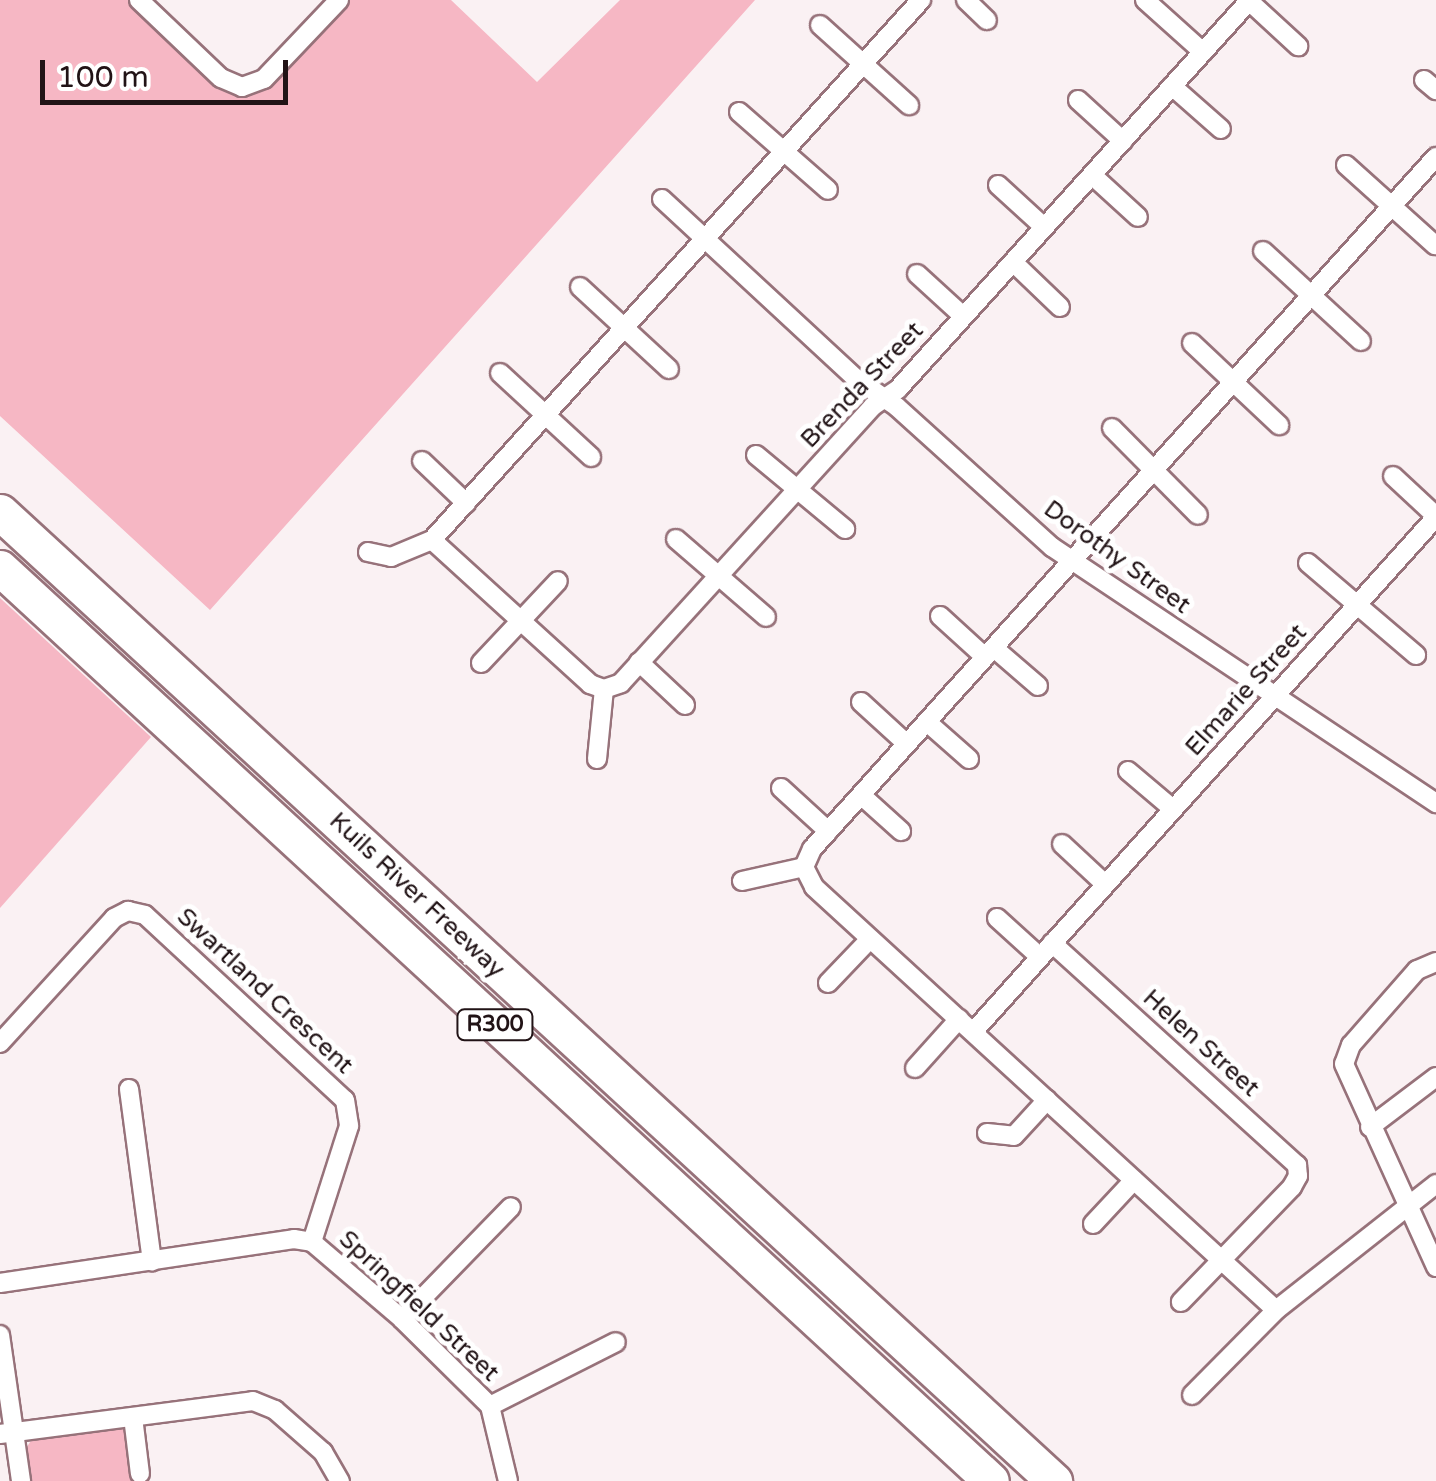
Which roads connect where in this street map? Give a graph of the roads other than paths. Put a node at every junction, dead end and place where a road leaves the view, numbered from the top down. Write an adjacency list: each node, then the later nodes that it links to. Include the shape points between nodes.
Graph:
1 (138, 0): 2 (street, via 235,86 264,78)
2 (339, 0)
3 (921, 0): 11 (street)
4 (966, 0): 7 (street)
5 (1145, 0): 10 (street)
6 (1249, 1): 9 (street, Brenda Street); 10 (street, Brenda Street)
7 (988, 20)
8 (820, 25): 11 (street)
9 (1298, 46)
10 (1202, 52): 12 (street, Brenda Street)
11 (863, 64): 14 (street); 18 (street)
12 (1172, 86): 16 (street); 17 (street, Brenda Street)
13 (1078, 100): 17 (street)
14 (909, 105)
15 (739, 112): 18 (street)
16 (1221, 130)
17 (1122, 141): 21 (street, Brenda Street)
18 (784, 151): 23 (street); 28 (street)
19 (1436, 157): 25 (street)
20 (1346, 165): 25 (street)
21 (1092, 175): 26 (street); 27 (street, Brenda Street)
22 (998, 185): 27 (street)
23 (828, 190)
24 (662, 199): 28 (street, Dorothy Street)
25 (1392, 206): 29 (street); 34 (street)
26 (1138, 217)
27 (1044, 227): 31 (street, Brenda Street)
28 (705, 238): 37 (street); 43 (street, Dorothy Street)
29 (1435, 245)
30 (1263, 251): 34 (street)
31 (1013, 262): 35 (street); 36 (street, Brenda Street)
32 (917, 274): 36 (street, Brenda Street)
33 (580, 287): 37 (street)
34 (1312, 296): 38 (street); 42 (street)
35 (1060, 307)
36 (964, 316): 43 (street, Brenda Street)
37 (624, 328): 40 (street); 44 (street)
38 (1361, 341)
39 (1192, 343): 42 (street)
40 (669, 369)
41 (500, 373): 44 (street)
42 (1234, 383): 45 (street); 50 (street)
43 (884, 399): 52 (street, Brenda Street); 61 (street, Dorothy Street)
44 (546, 414): 48 (street); 53 (street)
45 (1279, 425)
46 (1112, 428): 50 (street)
47 (756, 455): 52 (street)
48 (591, 457)
49 (422, 461): 53 (street)
50 (1155, 471): 55 (street); 61 (street)
51 (1393, 476): 56 (street, Elmarie Street)
52 (797, 489): 57 (street); 64 (street, Brenda Street)
53 (466, 503): 59 (street)
54 (0, 512): 131 (highway, Kuils River Freeway / R300)
55 (1198, 516)
56 (1436, 516): 66 (street, Elmarie Street)
57 (844, 529)
58 (676, 539): 64 (street)
59 (432, 540): 60 (street, via 391,557); 69 (street)
60 (368, 552)
61 (1072, 562): 70 (street); 76 (street, Dorothy Street)
62 (1308, 564): 66 (street)
63 (0, 568): 130 (highway, Kuils River Freeway / R300)
64 (718, 576): 68 (street); 72 (street, Brenda Street)
65 (558, 581): 69 (street)
66 (1357, 605): 71 (street); 76 (street, Elmarie Street)
67 (940, 616): 70 (street)
68 (766, 617)
69 (520, 620): 73 (street); 75 (street, via 590,684)
70 (990, 652): 74 (street); 79 (street)
71 (1416, 655)
72 (639, 662): 75 (street, Brenda Street); 78 (street)
73 (480, 663)
74 (1038, 686)
75 (604, 689): 82 (street)
76 (1274, 696): 86 (street, Dorothy Street); 87 (street, Elmarie Street)
77 (860, 702): 80 (street)
78 (684, 705)
79 (927, 722): 80 (street); 81 (street)
80 (907, 744): 85 (street)
81 (968, 758)
82 (597, 760)
83 (1128, 770): 87 (street)
84 (781, 788): 88 (street)
85 (861, 794): 88 (street); 89 (street)
86 (1436, 803)
87 (1173, 809): 93 (street, Elmarie Street)
88 (828, 831): 91 (street)
89 (901, 831)
90 (1062, 844): 93 (street)
91 (804, 867): 92 (street); 95 (street, via 809,882)
92 (742, 881)
93 (1105, 884): 96 (street, Elmarie Street)
94 (997, 918): 96 (street)
95 (870, 939): 98 (street); 99 (street)
96 (1046, 950): 99 (street, Elmarie Street); 114 (street, Helen Street, via 1294,1160 1298,1176 1292,1187)
97 (1436, 962): 105 (street, via 1421,966 1346,1051 1345,1070)
98 (828, 983)
99 (966, 1026): 101 (street, Elmarie Street); 104 (street)
100 (0, 1042): 112 (street, Swartland Crescent, via 114,918 145,914 346,1100 349,1126)
101 (915, 1068)
102 (1436, 1077): 105 (street)
103 (128, 1090): 113 (street)
104 (1047, 1100): 106 (street, via 1014,1136); 107 (street)
105 (1370, 1127): 109 (street)
106 (988, 1133)
107 (1134, 1180): 111 (street); 114 (street)
108 (1436, 1184): 109 (street)
109 (1408, 1206): 115 (street); 118 (street)
110 (512, 1207): 119 (street)
111 (1093, 1224)
112 (312, 1242): 113 (street, Springfield Street); 119 (street, Springfield Street)
113 (152, 1260): 116 (street, Springfield Street)
114 (1221, 1260): 117 (street); 118 (street)
115 (1436, 1267)
116 (0, 1282)
117 (1180, 1302)
118 (1276, 1310): 122 (street)
119 (402, 1319): 123 (street, Springfield Street)
120 (0, 1334): 125 (street)
121 (616, 1342): 123 (street)
122 (1192, 1395)
123 (490, 1406): 129 (street, Springfield Street)
124 (133, 1416): 125 (street); 126 (street); 128 (street, via 265,1404 323,1452)
125 (7, 1434): 127 (street)
126 (140, 1474)
127 (21, 1481)
128 (340, 1481)
129 (508, 1481)
130 (990, 1481)
131 (1054, 1481)

